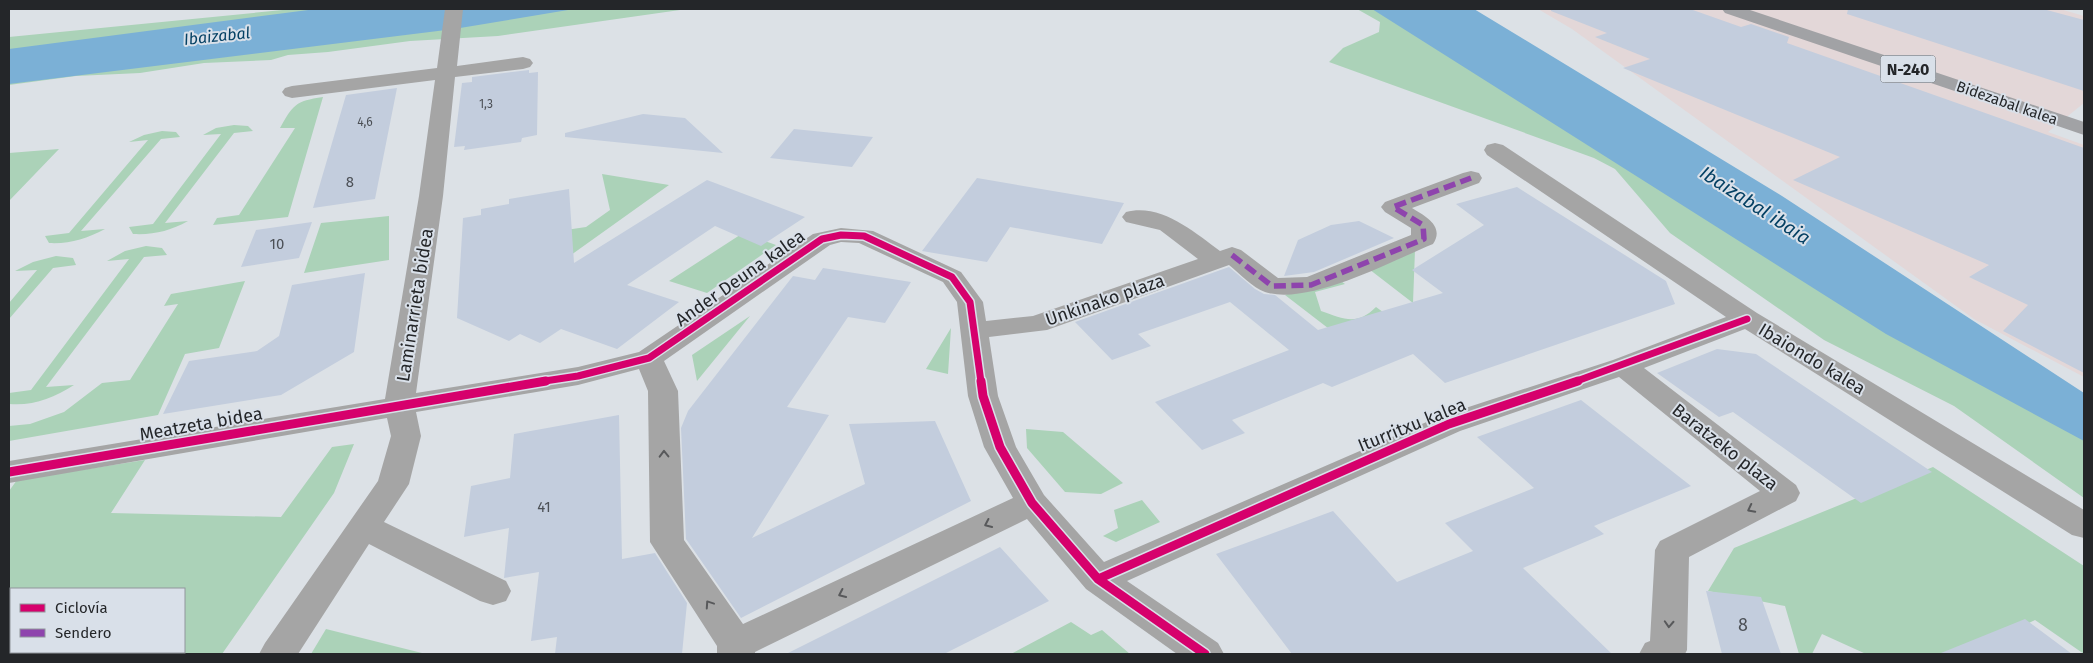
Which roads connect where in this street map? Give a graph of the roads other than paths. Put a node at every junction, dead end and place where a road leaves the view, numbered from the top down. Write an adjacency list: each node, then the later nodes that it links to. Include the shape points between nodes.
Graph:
1 (454, 9): 4 (street, Laminarrieta bidea)
2 (1731, 9): 6 (highway, Bidezabal kalea / N-240)
3 (523, 63): 4 (street)
4 (445, 72): 5 (street); 15 (street, Laminarrieta bidea, via 431,196)
5 (292, 92)
6 (2084, 129)
7 (1495, 150): 11 (street, Ibaiondo kalea)
8 (1471, 178): 10 (street, via 1392,207 1423,225 1424,240 1311,285 1272,286)
9 (1134, 216): 10 (street, via 1168,224)
10 (1225, 258): 12 (street, Unkinako plaza, via 1037,324)
11 (1746, 319): 14 (street, Iturritxu kalea); 19 (street, Ibaiondo kalea)
12 (974, 330): 13 (street, Ander Deuna kalea, via 970,302 952,278 864,236 841,234 822,239); 17 (street, Ander Deuna kalea, via 986,405 1000,447)
13 (649, 358): 15 (street, Ander Deuna kalea, via 578,376); 22 (street, one-way to 13, via 667,542 663,391)
14 (1623, 366): 20 (street, Iturritxu kalea, via 1449,424); 25 (street, Baratzeko plaza, one-way to 25, via 1784,493 1672,550 1668,650)
15 (399, 406): 16 (street, Meatzeta bidea); 18 (street, Laminarrieta bidea, via 406,436 393,484)
16 (9, 472)
17 (1032, 503): 20 (street, Ander Deuna kalea); 22 (street, one-way to 22)
18 (362, 526): 21 (street); 23 (street, Laminarrieta bidea)
19 (2084, 526)
20 (1098, 579): 24 (street, Ander Deuna kalea)
21 (493, 591)
22 (736, 649)
23 (278, 654)
24 (1205, 654)
25 (1658, 654)

